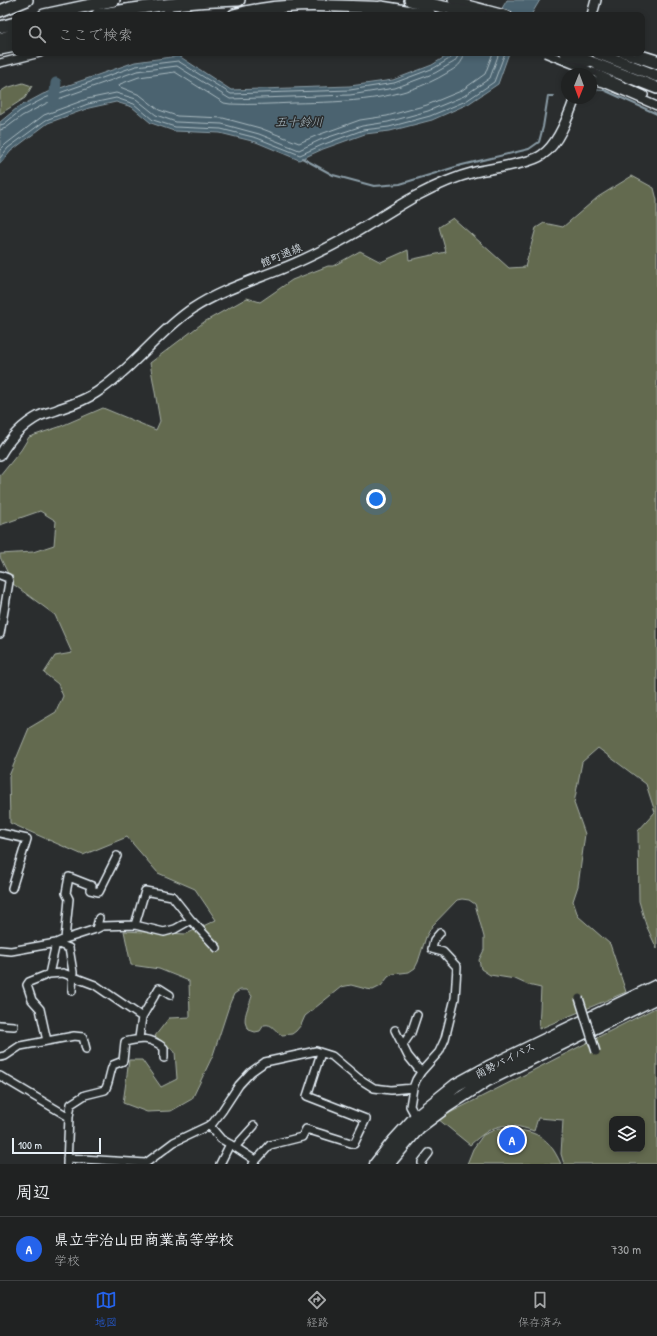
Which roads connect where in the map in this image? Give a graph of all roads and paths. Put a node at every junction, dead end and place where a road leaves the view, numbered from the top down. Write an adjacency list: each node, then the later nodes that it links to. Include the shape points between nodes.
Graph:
1 (27, 0): 9 (main road)
2 (114, 0): 10 (main road)
3 (239, 0): 11 (main road, via 202,1)
4 (297, 0): 8 (main road)
5 (410, 0): 14 (main road)
6 (452, 0): 15 (street)
7 (596, 0): 16 (main road)
8 (388, 8): 12 (main road, via 285,6); 13 (main road)
9 (0, 11)
10 (58, 12)
11 (117, 12)
12 (247, 12)
13 (412, 12)
14 (468, 12)
15 (497, 12)
16 (593, 12)
17 (12, 24): 18 (main road)
18 (0, 27)
19 (12, 35): 20 (main road)
20 (0, 38)
21 (12, 47): 22 (main road)
22 (0, 49)
23 (645, 55): 29 (street)
24 (28, 56): 30 (street)
25 (553, 56): 36 (street, bridge)
26 (606, 56): 33 (main road)
27 (631, 56): 31 (street)
28 (586, 57): 32 (main road); 35 (main road)
29 (657, 59)
30 (0, 63)
31 (657, 65)
32 (582, 68)
33 (657, 76)
34 (597, 81): 38 (street)
35 (657, 88)
36 (657, 101)
37 (572, 104): 39 (main road, 館町通線, via 558,136 543,155 470,174 437,186 324,250 210,299 166,330 124,371 90,397 29,422 17,431)
38 (657, 106)
39 (0, 455)
40 (0, 575): 41 (street, via 8,578 9,582)
41 (0, 634)
42 (0, 833): 44 (street, via 27,839)
43 (117, 856): 50 (street, via 99,892 90,890 92,886 69,877)
44 (12, 888)
45 (99, 918): 48 (street)
46 (191, 920): 47 (street, via 164,932); 47 (street, via 172,896 145,891); 52 (street)
47 (135, 925): 48 (street, via 102,926)
48 (96, 929): 50 (street)
49 (440, 933): 74 (street, via 434,940 432,949 443,952 457,967 455,998 442,1046 435,1058)
50 (65, 939): 51 (street)
51 (56, 944): 53 (street, via 11,951); 54 (street); 55 (street, via 69,948)
52 (217, 948)
53 (0, 950)
54 (49, 974): 55 (street, via 64,973); 67 (street, via 28,982 27,985 32,1000 40,1009)
55 (73, 976): 57 (street); 62 (street, via 95,985)
56 (657, 986): 77 (highway, 南勢バイパス, via 489,1066 456,1085)
57 (72, 991)
58 (170, 995): 62 (street, via 159,988)
59 (657, 997): 87 (highway, 南勢バイパス, via 487,1080 419,1127)
60 (579, 998): 71 (street, bridge)
61 (416, 1015): 68 (street, via 411,1033)
62 (142, 1016): 66 (street)
63 (0, 1025): 64 (street)
64 (14, 1026)
65 (395, 1030): 68 (street)
66 (139, 1038): 73 (street, via 157,1043 164,1048); 78 (street, via 125,1042 123,1061 113,1065 105,1090 84,1095 71,1104)
67 (47, 1041): 69 (street, via 83,1037); 72 (street, via 20,1046)
68 (402, 1046): 74 (street)
69 (86, 1049)
70 (321, 1052): 76 (street, via 332,1056 374,1088); 79 (street, via 265,1062 239,1085); 84 (street, via 307,1096 366,1119 354,1144 306,1129 302,1137 270,1146)
71 (596, 1052)
72 (0, 1057)
73 (164, 1058)
74 (421, 1072): 76 (street)
75 (0, 1076): 78 (street)
76 (412, 1088): 77 (street, via 410,1106)
77 (416, 1116): 86 (highway, 南勢バイパス)
78 (69, 1117): 83 (street)
79 (209, 1125): 81 (street, via 221,1139); 83 (street, via 174,1142 146,1163)
80 (254, 1126): 81 (street)
81 (232, 1146): 84 (street); 85 (street)
82 (429, 1153): 88 (street)
83 (67, 1161)
84 (254, 1162)
85 (220, 1164)
86 (376, 1164)
87 (388, 1164)
88 (422, 1164)

